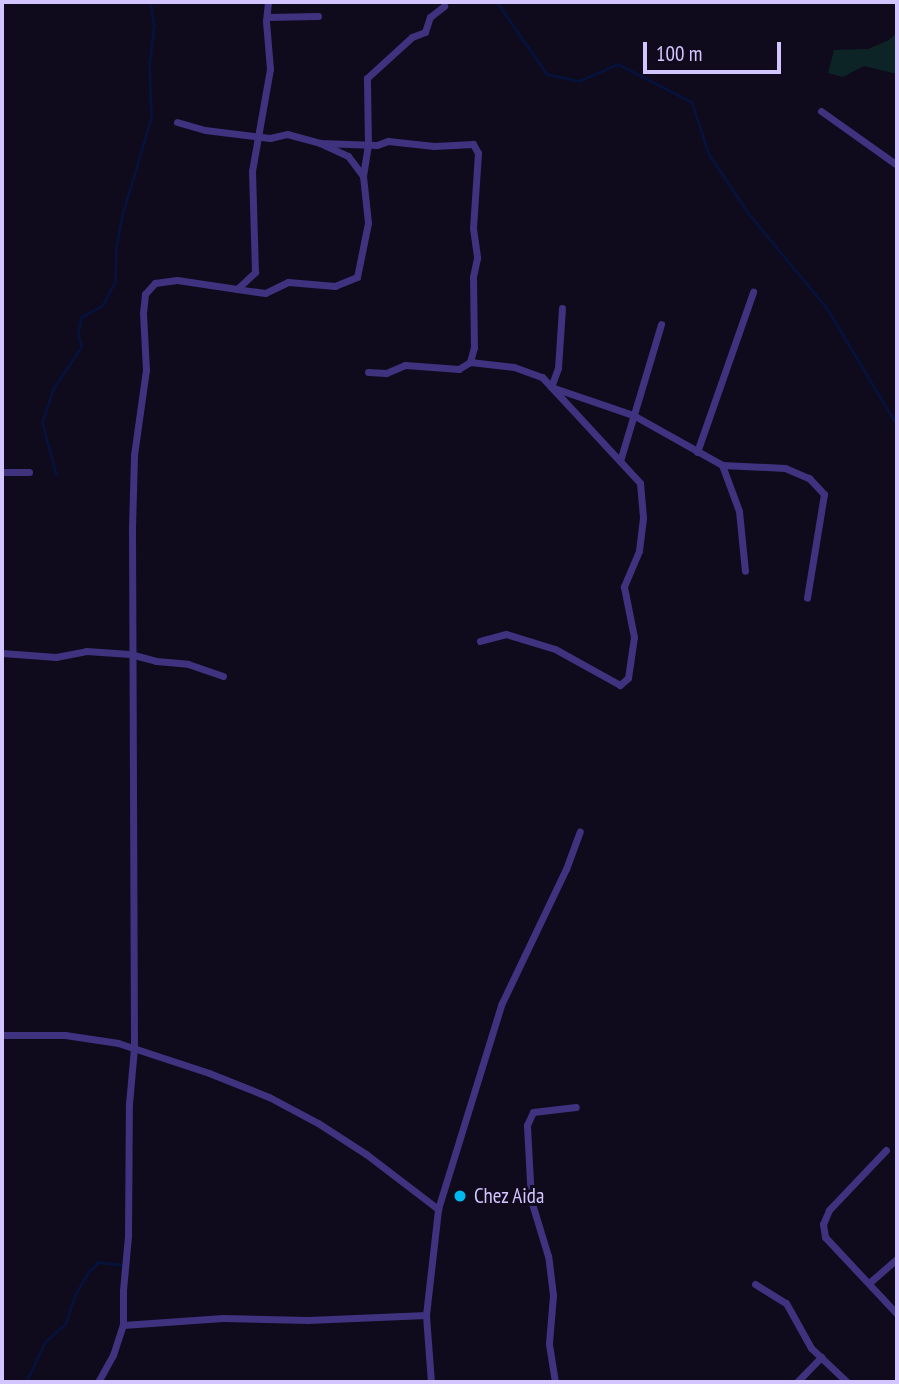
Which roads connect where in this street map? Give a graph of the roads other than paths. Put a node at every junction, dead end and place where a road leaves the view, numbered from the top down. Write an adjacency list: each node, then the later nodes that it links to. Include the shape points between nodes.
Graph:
1 (268, 2): 4 (street)
2 (444, 6): 9 (street, via 430,17 425,32 412,37 367,78)
3 (318, 16): 4 (street)
4 (267, 18): 7 (street, via 270,68)
5 (821, 111): 10 (street)
6 (177, 122): 7 (street)
7 (258, 137): 8 (street, via 287,134); 12 (street, via 251,171 255,272)
8 (320, 143): 9 (street); 11 (street, via 348,156)
9 (368, 145): 11 (street); 16 (street, via 388,141 473,144 478,153)
10 (897, 165)
11 (363, 176): 12 (street, via 368,223 357,277 335,286 288,282 265,293)
12 (237, 289): 29 (street, via 177,280 155,283 145,294 146,370 133,480)
13 (753, 292): 20 (street)
14 (562, 308): 18 (street, via 558,368)
15 (661, 324): 19 (street)
16 (470, 362): 17 (street, via 459,369 405,365 386,373); 18 (street, via 514,368 542,377)
17 (368, 372)
18 (551, 387): 19 (street); 21 (street)
19 (632, 415): 20 (street); 21 (street)
20 (697, 452): 22 (street)
21 (620, 461): 27 (street, via 640,483 643,518 639,551 624,587 634,637 628,678 621,685 555,649 506,634)
22 (722, 465): 25 (street, via 739,511); 26 (street, via 785,468 809,478 824,494)
23 (2, 472): 24 (street)
24 (29, 472)
25 (745, 570)
26 (807, 598)
27 (481, 641)
28 (2, 653): 29 (street, via 56,657 86,651)
29 (130, 654): 30 (street); 33 (street)
30 (223, 676)
31 (580, 831): 36 (street, via 501,1005)
32 (2, 1035): 33 (street, via 65,1035)
33 (134, 1048): 36 (street, via 269,1097 350,1143); 42 (street)
34 (576, 1107): 46 (street, via 533,1112 527,1125 531,1200 548,1256 553,1295 549,1343)
35 (886, 1150): 38 (street, via 828,1210 823,1224 825,1237)
36 (438, 1209): 41 (street)
37 (897, 1259): 38 (street)
38 (869, 1283): 40 (street)
39 (755, 1284): 43 (street, via 786,1303)
40 (897, 1314)
41 (426, 1315): 42 (street, via 223,1318); 45 (street)
42 (124, 1325): 44 (street)
43 (821, 1357): 47 (street); 48 (street)
44 (98, 1382)
45 (431, 1382)
46 (555, 1382)
47 (797, 1382)
48 (847, 1382)

